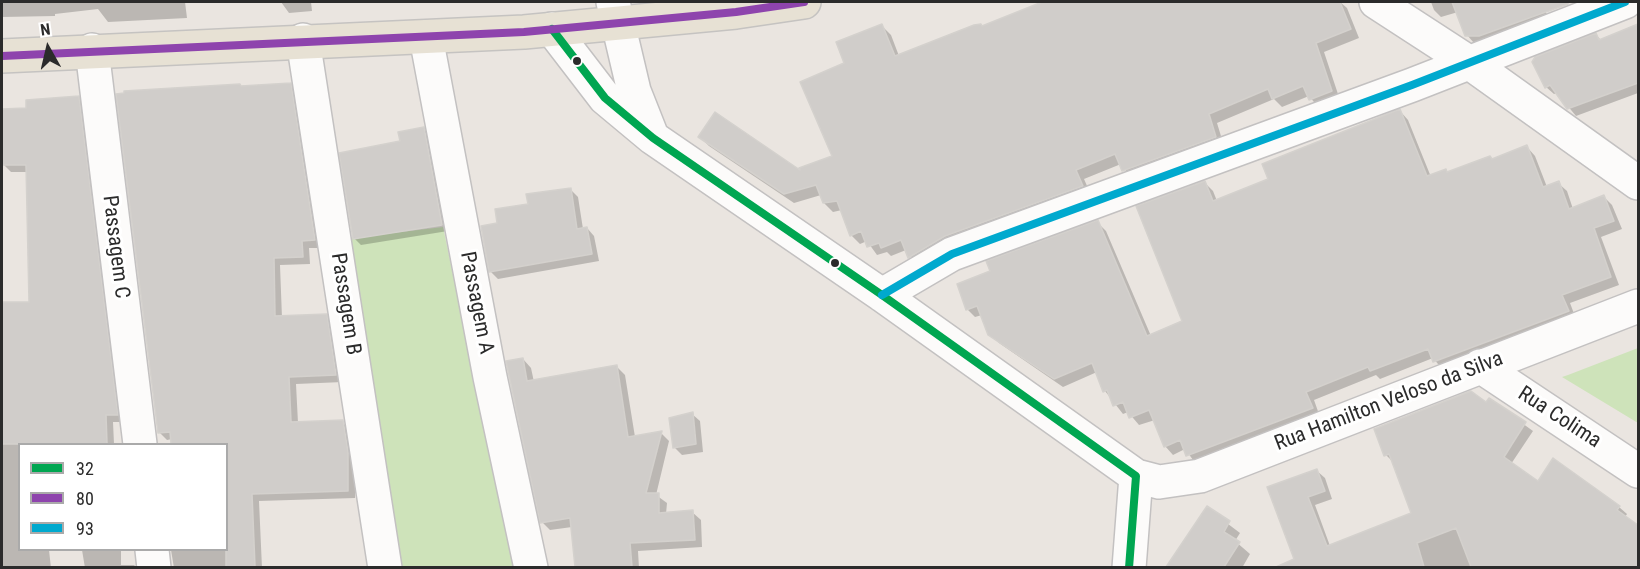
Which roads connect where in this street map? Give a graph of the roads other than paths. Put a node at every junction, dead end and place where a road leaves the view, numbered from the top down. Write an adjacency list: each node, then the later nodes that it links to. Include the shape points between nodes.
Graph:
1 (804, 2): 4 (main road, via 736,12)
2 (1376, 2): 10 (street)
3 (1625, 2): 10 (street)
4 (615, 13): 5 (main road); 11 (street, via 634,91)
5 (552, 29): 6 (main road); 11 (street, via 605,98)
6 (426, 37): 7 (main road); 22 (street, Passagem A, via 490,377)
7 (303, 40): 8 (main road); 21 (street, Passagem B)
8 (92, 50): 9 (main road); 16 (street, Passagem C)
9 (2, 56)
10 (1470, 63): 12 (street); 13 (street, via 952,254)
11 (653, 138): 13 (street)
12 (1638, 183)
13 (892, 303): 18 (street)
14 (1638, 306): 15 (street, Rua Hamilton Veloso da Silva)
15 (1480, 366): 17 (street, Rua Colima); 18 (street, Rua Hamilton Veloso da Silva, via 1200,477 1159,482)
16 (140, 443)
17 (1638, 471)
18 (1136, 476): 23 (street)
19 (152, 551): 20 (street)
20 (154, 567)
21 (385, 567)
22 (531, 567)
23 (1129, 567)

